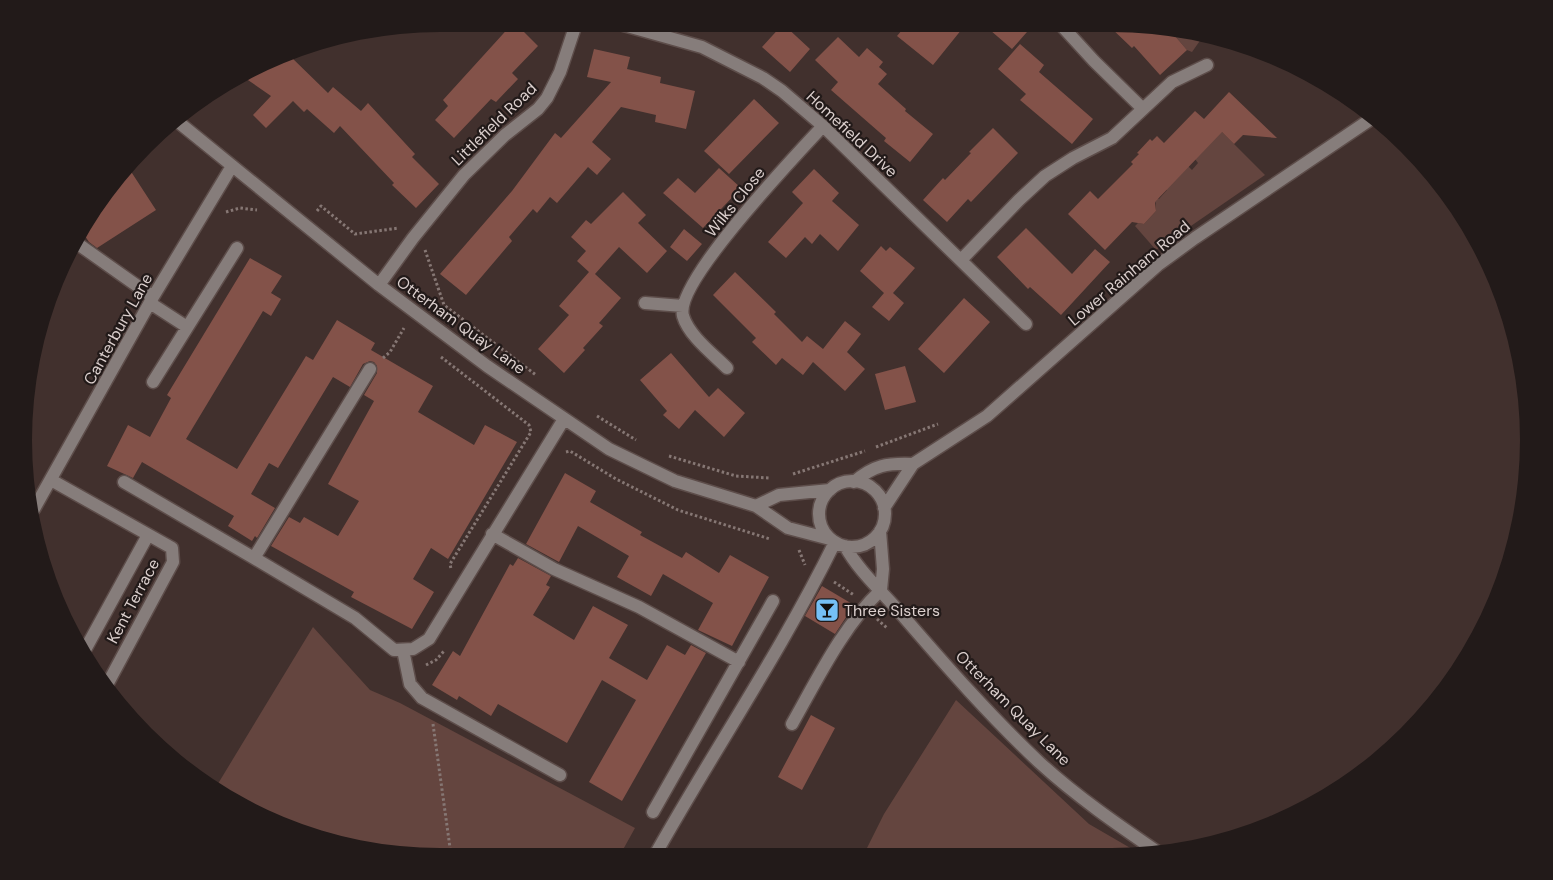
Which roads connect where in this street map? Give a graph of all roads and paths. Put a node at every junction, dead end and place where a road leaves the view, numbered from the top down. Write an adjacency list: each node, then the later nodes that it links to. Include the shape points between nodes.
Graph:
1 (573, 32): 13 (street, Littlefield Road, via 547,98 484,154)
2 (658, 32): 8 (street, Homefield Drive, via 702,47 746,69 782,92)
3 (1068, 32): 5 (street)
4 (1207, 65): 5 (street, via 1172,82)
5 (1143, 109): 16 (street, via 1112,138 1045,176)
6 (1367, 122): 36 (street, Lower Rainham Road, via 1172,254 987,416)
7 (183, 125): 9 (street, Otterham Quay Lane)
8 (823, 126): 16 (street, Homefield Drive); 20 (street, Wilks Close, via 751,205 694,284)
9 (232, 166): 17 (street, Otterham Quay Lane); 18 (street, Canterbury Lane)
10 (321, 206): 13 (path, via 354,233 398,227)
11 (262, 213): 12 (path, via 244,208)
12 (222, 214)
13 (413, 238): 17 (street, Littlefield Road); 29 (path, via 426,252 444,305)
14 (82, 247): 18 (street)
15 (237, 248): 23 (street)
16 (961, 260): 22 (street, Homefield Drive)
17 (379, 285): 32 (street, Otterham Quay Lane)
18 (151, 300): 23 (street); 39 (street, Canterbury Lane)
19 (644, 303): 20 (street)
20 (683, 306): 27 (street, via 683,316 688,325)
21 (398, 323): 24 (path)
22 (1026, 324)
23 (187, 327): 30 (street)
24 (404, 328): 25 (path); 28 (path, via 390,352)
25 (411, 334)
26 (439, 355): 51 (path, via 530,425 531,432 450,564)
27 (727, 368)
28 (370, 369): 50 (street)
29 (542, 380)
30 (153, 382)
31 (593, 413): 34 (path)
32 (564, 419): 44 (street, Otterham Quay Lane, via 650,471); 47 (street)
33 (943, 422): 37 (path)
34 (644, 444)
35 (662, 452): 38 (path, via 736,476)
36 (914, 464): 41 (street, via 869,469); 45 (street, Lower Rainham Road)
37 (786, 475)
38 (776, 478)
39 (51, 480): 43 (street, Canterbury Lane); 48 (street, Kent Terrace)
40 (124, 482): 50 (street)
41 (854, 482): 42 (street, via 843,483); 45 (street, via 873,490)
42 (830, 490): 44 (street, via 779,495); 49 (street, via 824,497 819,515 824,532)
43 (38, 503)
44 (756, 506): 49 (street, Otterham Quay Lane, via 788,528)
45 (884, 508): 46 (street)
46 (880, 531): 49 (street, via 865,545); 52 (street)
47 (492, 534): 55 (street, via 429,639 418,647); 56 (street, via 554,569 639,607)
48 (148, 535): 54 (street); 57 (street, Kent Terrace, via 172,548 173,562)
49 (837, 543): 52 (street, Otterham Quay Lane, via 856,567); 64 (street)
50 (254, 558): 55 (street, via 355,618 391,649)
51 (451, 574)
52 (882, 590): 59 (street, via 867,604 824,668); 62 (street, Otterham Quay Lane, via 968,692 1042,764)
53 (773, 601): 56 (street)
54 (88, 645)
55 (403, 650): 58 (street, via 412,687)
56 (739, 662): 61 (street)
57 (110, 679)
58 (430, 704): 60 (street); 63 (path)
59 (792, 724)
60 (560, 775)
61 (653, 812)
62 (1149, 846)
63 (449, 848)
64 (659, 848)

